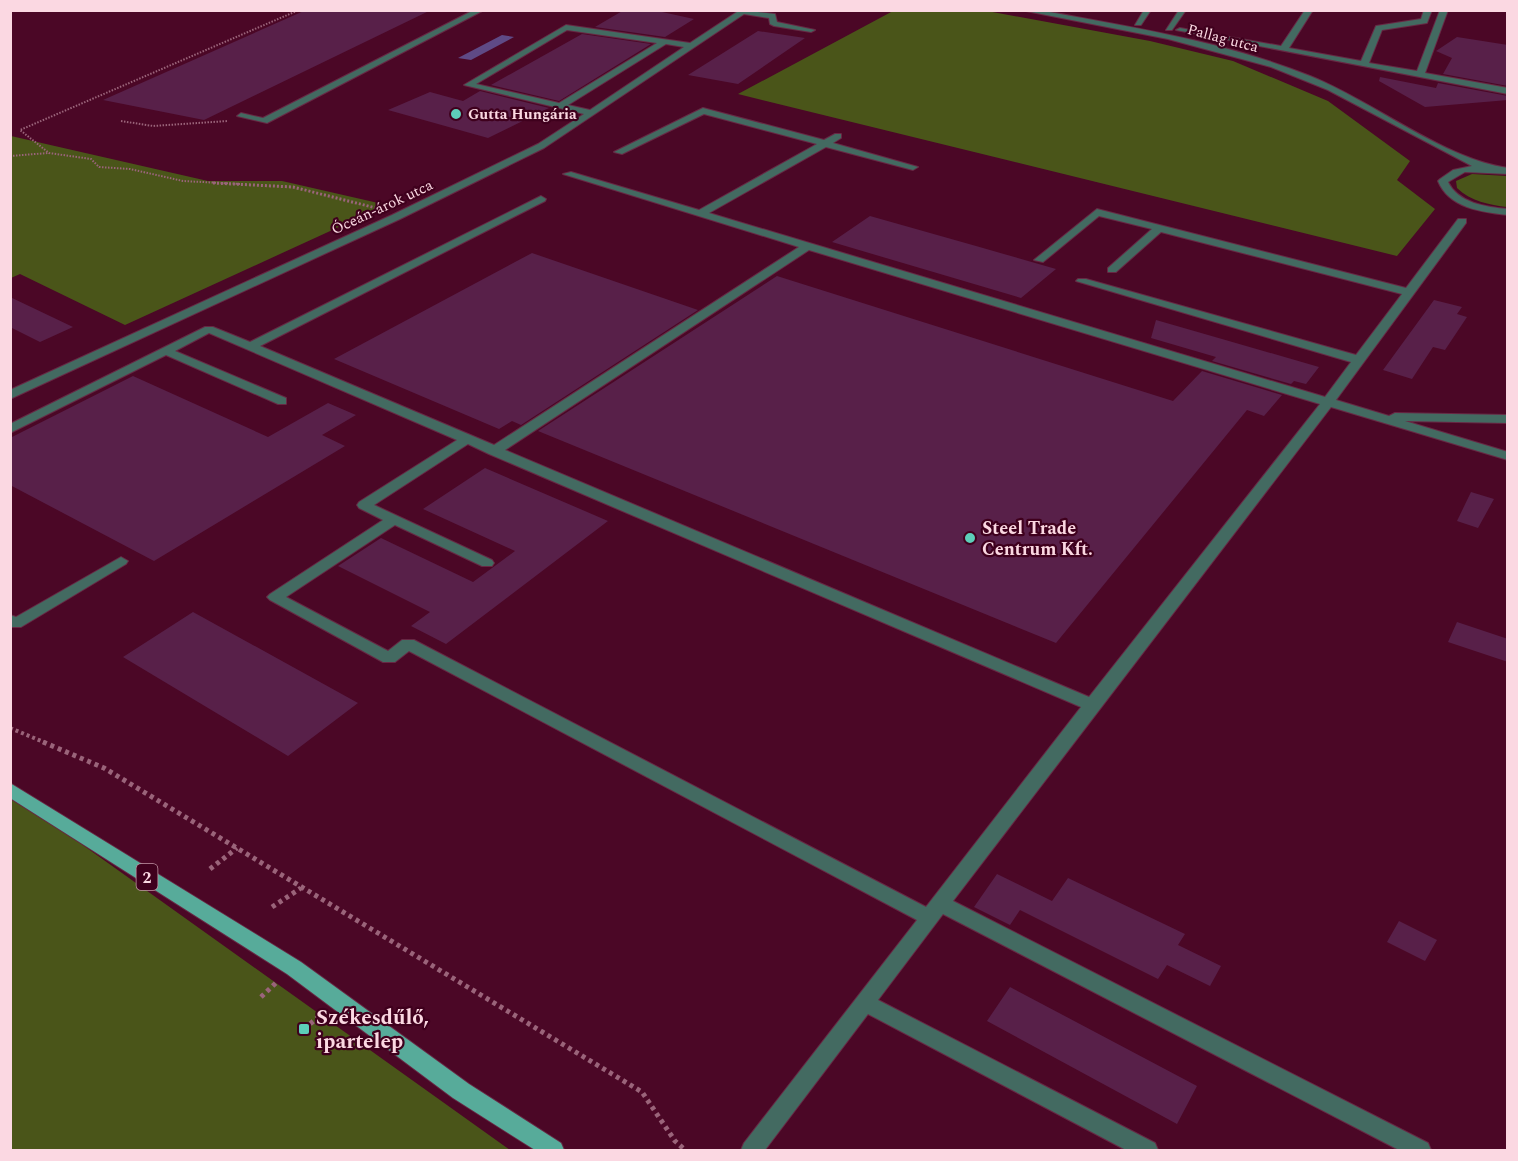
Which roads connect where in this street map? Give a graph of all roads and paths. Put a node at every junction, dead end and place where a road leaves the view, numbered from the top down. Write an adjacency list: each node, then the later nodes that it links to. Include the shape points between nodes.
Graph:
1 (299, 10): 28 (path, via 20,130)
2 (481, 10): 22 (street, via 264,121)
3 (1023, 10): 24 (street, Pallag utca, via 1180,40 1266,63 1308,77)
4 (1071, 10): 11 (street, Pallag utca)
5 (1148, 10): 11 (street)
6 (1183, 10): 12 (street)
7 (1310, 10): 16 (street)
8 (1428, 10): 17 (street, via 1424,21 1379,28)
9 (1444, 10): 18 (street)
10 (745, 11): 13 (street, via 772,16 774,24); 15 (street, Óceán-árok utca)
11 (1138, 23): 12 (street, Pallag utca)
12 (1169, 28): 16 (street, Pallag utca)
13 (811, 30)
14 (666, 41): 15 (street); 20 (street); 20 (street, via 566,27 468,85)
15 (692, 46): 21 (street, Óceán-árok utca)
16 (1282, 49): 17 (street, Pallag utca)
17 (1364, 64): 18 (street, Pallag utca)
18 (1420, 74): 19 (street, Pallag utca)
19 (1508, 91)
20 (559, 107): 21 (street)
21 (592, 112): 38 (street, Óceán-árok utca, via 541,146)
22 (241, 116): 23 (path, via 193,125 153,126)
23 (121, 121)
24 (1402, 128): 31 (street); 32 (street)
25 (838, 136): 26 (street)
26 (824, 143): 27 (street, via 703,111); 30 (street); 37 (street)
27 (619, 152)
28 (48, 153): 29 (path); 38 (path, via 183,181 293,187 370,206)
29 (10, 156)
30 (913, 167)
31 (1445, 167): 32 (street, via 1460,171); 36 (street, via 1444,188 1452,195)
32 (1487, 169): 33 (street)
33 (1507, 171)
34 (568, 174): 37 (street)
35 (541, 199): 46 (street)
36 (1506, 213)
37 (700, 214): 41 (street)
38 (396, 217): 49 (street, Óceán-árok utca)
39 (1462, 221): 45 (street)
40 (1159, 228): 42 (street, via 1097,212); 43 (street); 45 (street)
41 (808, 246): 51 (street); 57 (street)
42 (1039, 260)
43 (1112, 270)
44 (1082, 281): 48 (street)
45 (1409, 292): 48 (street)
46 (250, 347): 47 (street, via 209,329); 56 (street)
47 (166, 351): 50 (street); 55 (street)
48 (1359, 360): 51 (street)
49 (10, 395)
50 (282, 401)
51 (1328, 402): 52 (street); 63 (street)
52 (1374, 416): 53 (street); 58 (street)
53 (1502, 419): 54 (street)
54 (1508, 428)
55 (10, 429)
56 (467, 439): 57 (street); 59 (street, via 364,505)
57 (494, 451): 63 (street)
58 (1508, 456)
59 (394, 519): 61 (street); 70 (street, via 275,597 389,658 408,644)
60 (121, 561): 62 (street, via 16,623)
61 (487, 563)
62 (10, 620)
63 (1092, 705): 70 (street)
64 (10, 728): 66 (path, via 104,768)
65 (10, 789): 72 (main road, 2, via 294,968 461,1090)
66 (237, 848): 67 (path); 68 (path)
67 (210, 869)
68 (301, 888): 69 (path); 73 (path, via 642,1092)
69 (272, 907)
70 (935, 911): 71 (street); 76 (street)
71 (865, 1003): 74 (street); 75 (street)
72 (553, 1150)
73 (685, 1150)
74 (752, 1150)
75 (1147, 1150)
76 (1420, 1150)

